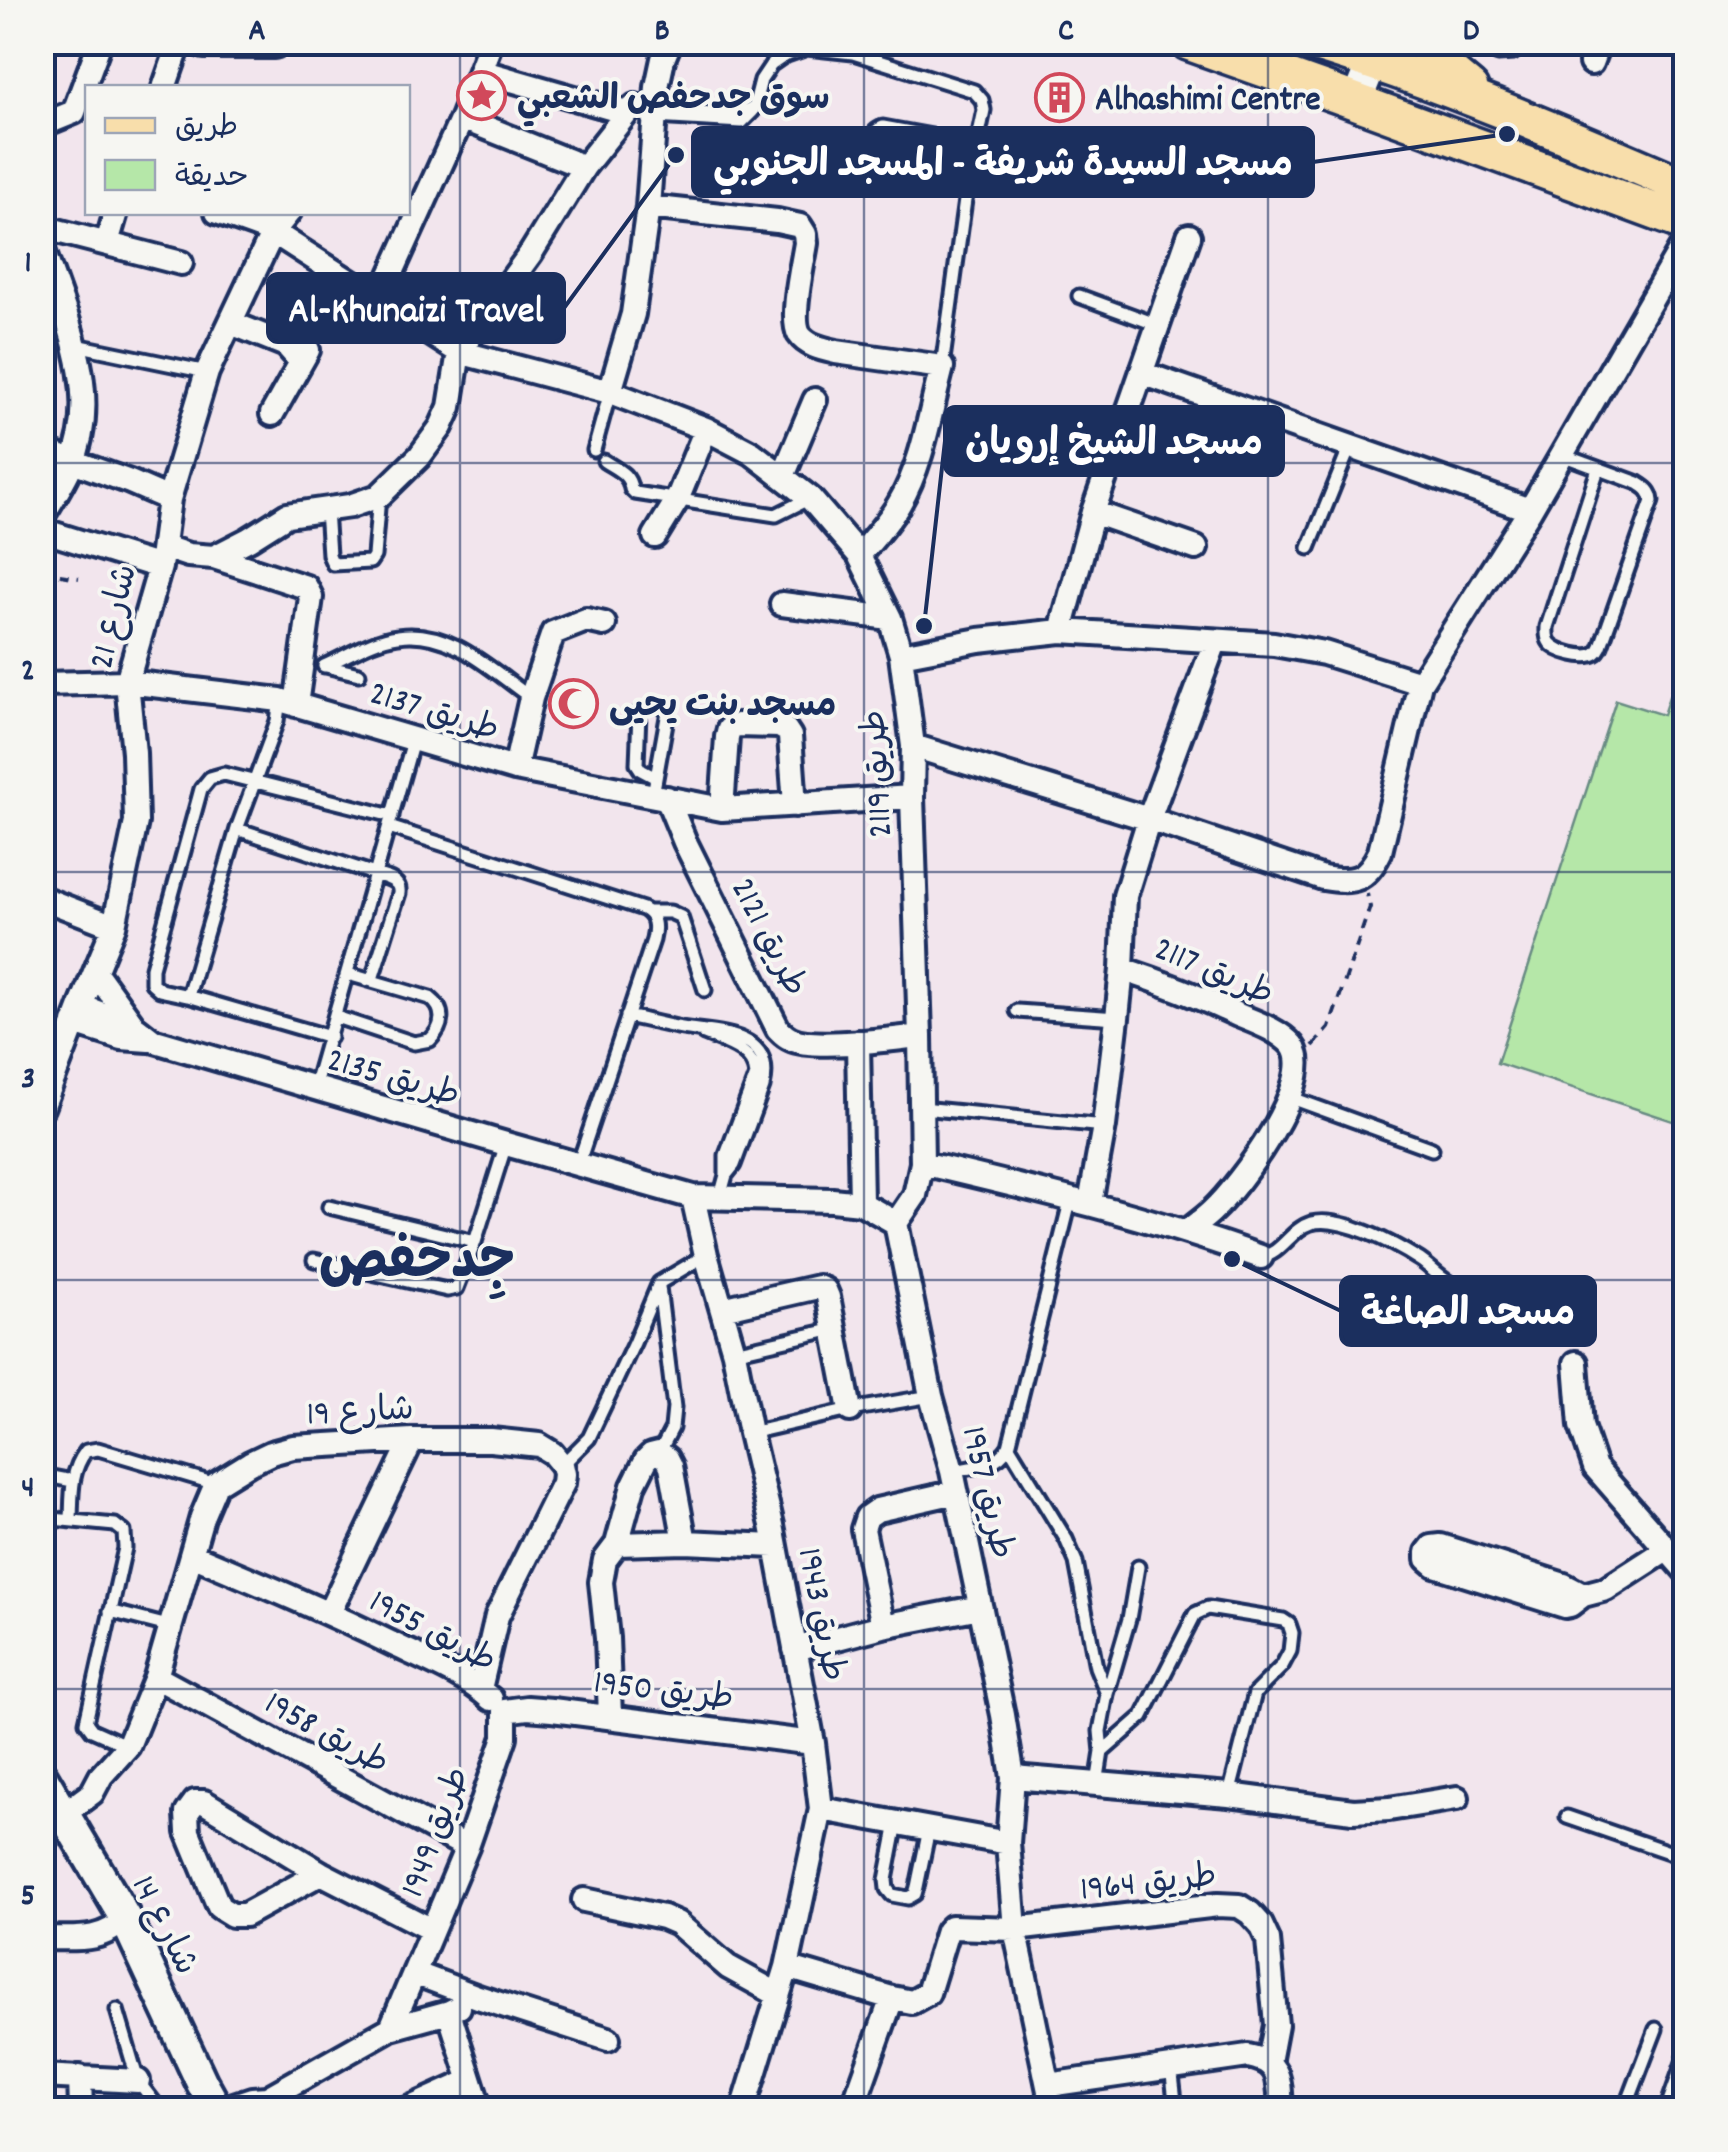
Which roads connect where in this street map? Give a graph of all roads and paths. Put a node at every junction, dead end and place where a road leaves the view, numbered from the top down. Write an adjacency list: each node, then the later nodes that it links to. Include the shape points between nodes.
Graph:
1 (100, 42): 14 (street)
2 (180, 42): 15 (street)
3 (274, 42): 10 (street)
4 (491, 42): 13 (street)
5 (1188, 42): 16 (main road)
6 (1312, 42): 12 (main road)
7 (1423, 42): 18 (main road)
8 (1476, 42): 9 (lane, via 1498,54 1514,54)
9 (1524, 42)
10 (207, 43)
11 (664, 48): 17 (street)
12 (1366, 50): 16 (street); 18 (main road)
13 (480, 71): 19 (street); 21 (street)
14 (89, 85)
15 (165, 85)
16 (1347, 98): 31 (main road)
17 (655, 104): 19 (street); 23 (lane, via 734,115 754,105 771,65 784,56 833,49 974,91 984,110); 27 (street)
18 (1490, 105): 26 (main road)
19 (626, 113): 24 (street)
20 (81, 114): 22 (street)
21 (462, 118): 24 (street); 40 (street)
22 (42, 125)
23 (976, 144): 25 (lane); 25 (lane, via 883,127 872,138 879,151)
24 (584, 167): 44 (street)
25 (970, 170): 45 (lane)
26 (1686, 186)
27 (648, 207): 45 (street, via 800,226 806,242 796,318 805,340 836,352); 48 (street, via 633,314)
28 (115, 215): 35 (street)
29 (241, 215): 30 (street, طريق 2119)
30 (280, 220): 40 (street, طريق 2119); 41 (street, شارع 21)
31 (1686, 224)
32 (42, 227): 35 (street)
33 (1189, 236): 42 (street)
34 (1686, 240): 38 (street)
35 (107, 243): 37 (street)
36 (42, 247): 43 (street)
37 (181, 263)
38 (1680, 264): 55 (street)
39 (1079, 296): 42 (lane)
40 (378, 301): 44 (street, طريق 2119)
41 (231, 322): 46 (street, شارع 21); 50 (street, via 305,355)
42 (1158, 325): 47 (street)
43 (76, 345): 46 (lane); 56 (street, via 83,394)
44 (460, 352): 48 (street, طريق 2119); 60 (street, via 441,427)
45 (942, 366): 72 (street, via 902,500)
46 (208, 372): 62 (street, شارع 21)
47 (1142, 373): 52 (street); 66 (street)
48 (610, 392): 51 (street, طريق 2119); 54 (lane)
49 (815, 400): 59 (street)
50 (272, 414)
51 (706, 430): 59 (street, طريق 2119); 63 (street)
52 (1350, 447): 65 (street); 71 (lane)
53 (42, 450): 56 (street)
54 (594, 450)
55 (1562, 455): 58 (lane); 65 (street)
56 (73, 461): 62 (street); 67 (street)
57 (604, 461): 63 (lane, via 628,476 631,490)
58 (1598, 469): 58 (lane, via 1547,627 1551,644 1589,656 1601,646 1652,501 1647,488)
59 (783, 476): 61 (street, طريق 2119)
60 (379, 496): 64 (street); 64 (lane, via 370,562 332,564)
61 (810, 498): 63 (lane, via 776,515); 72 (street, طريق 2119)
62 (169, 499): 73 (street, شارع 21)
63 (677, 500): 69 (street)
64 (326, 510): 74 (street, via 287,515)
65 (1530, 510): 87 (street)
66 (1093, 512): 70 (street); 80 (street)
67 (42, 518)
68 (42, 530): 73 (street)
69 (655, 536)
70 (1196, 548)
71 (1309, 548)
72 (859, 555): 78 (street, طريق 2119)
73 (162, 557): 74 (street); 85 (street, شارع 21)
74 (214, 557): 83 (street, via 306,586)
75 (42, 572): 76 (path)
76 (78, 578)
77 (782, 604): 78 (street)
78 (890, 618): 82 (street, طريق 2119)
79 (604, 624): 88 (street, via 586,620 553,633)
80 (1061, 631): 81 (street); 82 (street)
81 (1215, 642): 87 (street, via 1324,653); 100 (street, طريق 2117)
82 (900, 655): 93 (street, طريق 2119)
83 (313, 663): 84 (lane); 88 (lane, via 386,638 433,637 450,641); 89 (street)
84 (358, 674)
85 (127, 682): 86 (street, طريق 2137); 89 (street, طريق 2137); 107 (street, شارع 21, via 136,822)
86 (42, 684)
87 (1420, 684): 104 (street, via 1380,852)
88 (531, 698): 94 (street)
89 (288, 703): 92 (street, طريق 2137); 95 (lane)
90 (670, 706): 96 (lane)
91 (639, 714): 96 (lane, via 637,764)
92 (413, 741): 94 (street, طريق 2137); 101 (lane)
93 (912, 746): 97 (street, طريق 2119); 100 (street)
94 (515, 769): 96 (street, طريق 2137)
95 (254, 780): 101 (lane); 102 (lane); 113 (lane, via 216,775 201,789 151,978 160,990)
96 (658, 790): 99 (street, طريق 2137); 122 (street, طريق 2121, via 778,1028 794,1041)
97 (912, 797): 98 (street, طريق 2137); 120 (street, طريق 2119)
98 (795, 804): 99 (street, طريق 2137); 99 (street, via 786,730 738,725 727,736)
99 (722, 809)
100 (1149, 820): 104 (street, via 1323,878); 108 (street, طريق 2117, via 1125,896)
101 (391, 822): 103 (lane); 106 (lane)
102 (236, 829): 103 (lane); 113 (lane)
103 (375, 874): 110 (lane); 111 (lane, via 400,888)
104 (1362, 878): 124 (path, via 1370,907 1330,1028)
105 (42, 898): 107 (street)
106 (649, 912): 112 (lane, via 681,917); 117 (lane, via 655,932)
107 (114, 926): 109 (street, شارع 21)
108 (1122, 969): 118 (street, طريق 2117); 124 (street, طريق 2117, via 1269,1028 1288,1040)
109 (96, 973): 115 (street, شارع 21); 119 (street)
110 (348, 974): 111 (lane); 116 (lane)
111 (372, 979): 116 (lane, via 437,1004 436,1034 414,1043)
112 (705, 990)
113 (188, 996): 121 (lane)
114 (1017, 1011): 118 (lane)
115 (78, 1014): 119 (street, طريق 2135); 123 (street, شارع 21)
116 (336, 1016): 121 (lane)
117 (627, 1016): 133 (lane); 134 (lane, via 730,1034 758,1051 763,1088)
118 (1117, 1018): 129 (street, طريق 2117)
119 (136, 1034): 123 (street); 125 (street, طريق 2135)
120 (920, 1036): 122 (street, طريق 2121); 128 (street, طريق 2119)
121 (330, 1037): 125 (lane)
122 (858, 1042): 137 (street)
123 (62, 1056): 127 (street, شارع 21)
124 (1300, 1060): 126 (street)
125 (314, 1088): 130 (street, طريق 2135)
126 (1289, 1097): 131 (lane); 140 (street, via 1256,1157)
127 (42, 1108)
128 (922, 1108): 129 (lane); 132 (street, طريق 2119)
129 (1104, 1126): 136 (street, طريق 2117)
130 (506, 1144): 133 (street, طريق 2135); 141 (lane)
131 (1432, 1149)
132 (922, 1163): 136 (street); 139 (street, طريق 2119, via 914,1195)
133 (578, 1165): 135 (street, طريق 2135)
134 (723, 1186): 135 (street); 137 (street)
135 (693, 1197): 142 (street, طريق 1943)
136 (1080, 1200): 140 (street); 155 (lane)
137 (862, 1203): 139 (street)
138 (329, 1206): 141 (lane)
139 (896, 1223): 151 (street, طريق 1957)
140 (1188, 1231): 143 (street)
141 (475, 1242): 144 (lane, via 461,1284 452,1290)
142 (706, 1255): 145 (lane); 147 (street, طريق 1943)
143 (1261, 1257): 146 (lane, via 1312,1222 1338,1222)
144 (314, 1260)
145 (659, 1283): 156 (lane, via 674,1408); 157 (lane, via 589,1438)
146 (1487, 1300)
147 (722, 1308): 148 (street, via 818,1287 828,1297); 149 (street, طريق 1943)
148 (835, 1329): 149 (lane); 152 (street)
149 (734, 1352): 153 (street, طريق 1943)
150 (1576, 1363): 167 (street, via 1581,1426 1595,1467)
151 (931, 1396): 152 (lane); 160 (street, طريق 1957)
152 (850, 1410): 153 (lane)
153 (750, 1433): 166 (street, طريق 1943)
154 (412, 1440): 157 (street, شارع 19, via 540,1446); 161 (street, شارع 19, via 271,1453); 174 (street, طريق 1955)
155 (1009, 1446): 160 (lane, via 999,1459); 180 (lane, via 1071,1550)
156 (660, 1453): 164 (street, via 671,1466); 165 (street, via 646,1460)
157 (562, 1464): 179 (street, via 562,1483 496,1616)
158 (42, 1475): 159 (lane)
159 (72, 1480): 161 (lane, via 86,1451 98,1449); 163 (lane)
160 (954, 1481): 172 (street, طريق 1957); 175 (street, via 868,1518 863,1529)
161 (216, 1484): 168 (street)
162 (42, 1518): 163 (lane)
163 (71, 1520): 173 (lane, via 124,1532)
164 (685, 1542): 165 (street); 166 (street)
165 (617, 1544): 182 (street, via 601,1582)
166 (774, 1546): 177 (street, طريق 1943)
167 (1668, 1549): 170 (street); 171 (street, via 1606,1589)
168 (192, 1555): 174 (street, طريق 1955); 176 (street)
169 (1138, 1567): 180 (lane)
170 (1686, 1570)
171 (1583, 1595): 171 (street, via 1565,1606 1435,1565 1428,1552 1441,1546)
172 (981, 1609): 175 (street); 186 (street, طريق 1957)
173 (110, 1610): 176 (lane); 184 (lane, via 86,1722)
174 (328, 1613): 179 (street, طريق 1955)
175 (883, 1626): 177 (street)
176 (172, 1627): 178 (street)
177 (795, 1649): 183 (street, طريق 1943)
178 (156, 1677): 184 (street); 196 (street, طريق 1958)
179 (480, 1689): 181 (street, طريق 1955)
180 (1107, 1694): 185 (lane)
181 (505, 1711): 182 (street, طريق 1950); 196 (street, طريق 1949, via 505,1737)
182 (610, 1716): 183 (street, طريق 1950)
183 (814, 1743): 191 (street, طريق 1943)
184 (128, 1746): 189 (street, via 101,1776)
185 (1102, 1752): 187 (lane); 188 (lane, via 1143,1716 1200,1610 1283,1620 1292,1632 1290,1651 1255,1693)
186 (1013, 1778): 187 (street); 195 (street, طريق 1957)
187 (1098, 1784): 188 (street)
188 (1229, 1794): 190 (street, via 1353,1811)
189 (54, 1796): 200 (street, شارع 14)
190 (1458, 1798)
191 (821, 1810): 193 (street); 204 (street, طريق 1943)
192 (1566, 1817): 197 (lane)
193 (897, 1824): 194 (street); 194 (lane, via 886,1880 892,1896 915,1894)
194 (929, 1829): 195 (street)
195 (1008, 1843): 201 (street, طريق 1957)
196 (467, 1847): 202 (street, طريق 1949)
197 (1686, 1858)
198 (321, 1873): 198 (street, via 204,1802 187,1813 188,1832 220,1907 232,1916 245,1916); 202 (street)
199 (584, 1900): 206 (street, via 677,1923 728,1967)
200 (125, 1918): 203 (street, via 97,1937); 225 (street, شارع 14)
201 (1014, 1929): 208 (street, via 951,1927 928,1992 912,2002); 215 (street, طريق 1964, via 1239,1906 1268,1940 1276,2024); 221 (street, طريق 1957)
202 (432, 1930): 205 (street, طريق 1949)
203 (42, 1938)
204 (787, 1966): 206 (street, طريق 1943); 208 (street)
205 (414, 1973): 207 (street); 211 (street, طريق 1949)
206 (777, 1994): 228 (street, طريق 1943)
207 (478, 1997): 210 (street); 213 (street)
208 (892, 1998): 229 (street)
209 (117, 2010): 219 (lane)
210 (449, 2012): 211 (street); 220 (street)
211 (392, 2028): 222 (street)
212 (1656, 2030): 233 (lane)
213 (608, 2039)
214 (1686, 2054): 234 (lane)
215 (1269, 2062): 216 (street, via 1248,2056); 232 (street, طريق 1964, via 1279,2080)
216 (1171, 2066): 221 (street); 231 (lane)
217 (42, 2076): 218 (street)
218 (80, 2077): 219 (street); 223 (street)
219 (138, 2080): 224 (lane)
220 (470, 2082): 226 (street); 227 (street)
221 (1048, 2085): 230 (street, طريق 1957)
222 (262, 2104): 225 (street, via 257,2097)
223 (81, 2110)
224 (160, 2110)
225 (218, 2110)
226 (406, 2110)
227 (480, 2110)
228 (743, 2110)
229 (852, 2110)
230 (1053, 2110)
231 (1176, 2110)
232 (1281, 2110)
233 (1625, 2110)
234 (1666, 2110)

